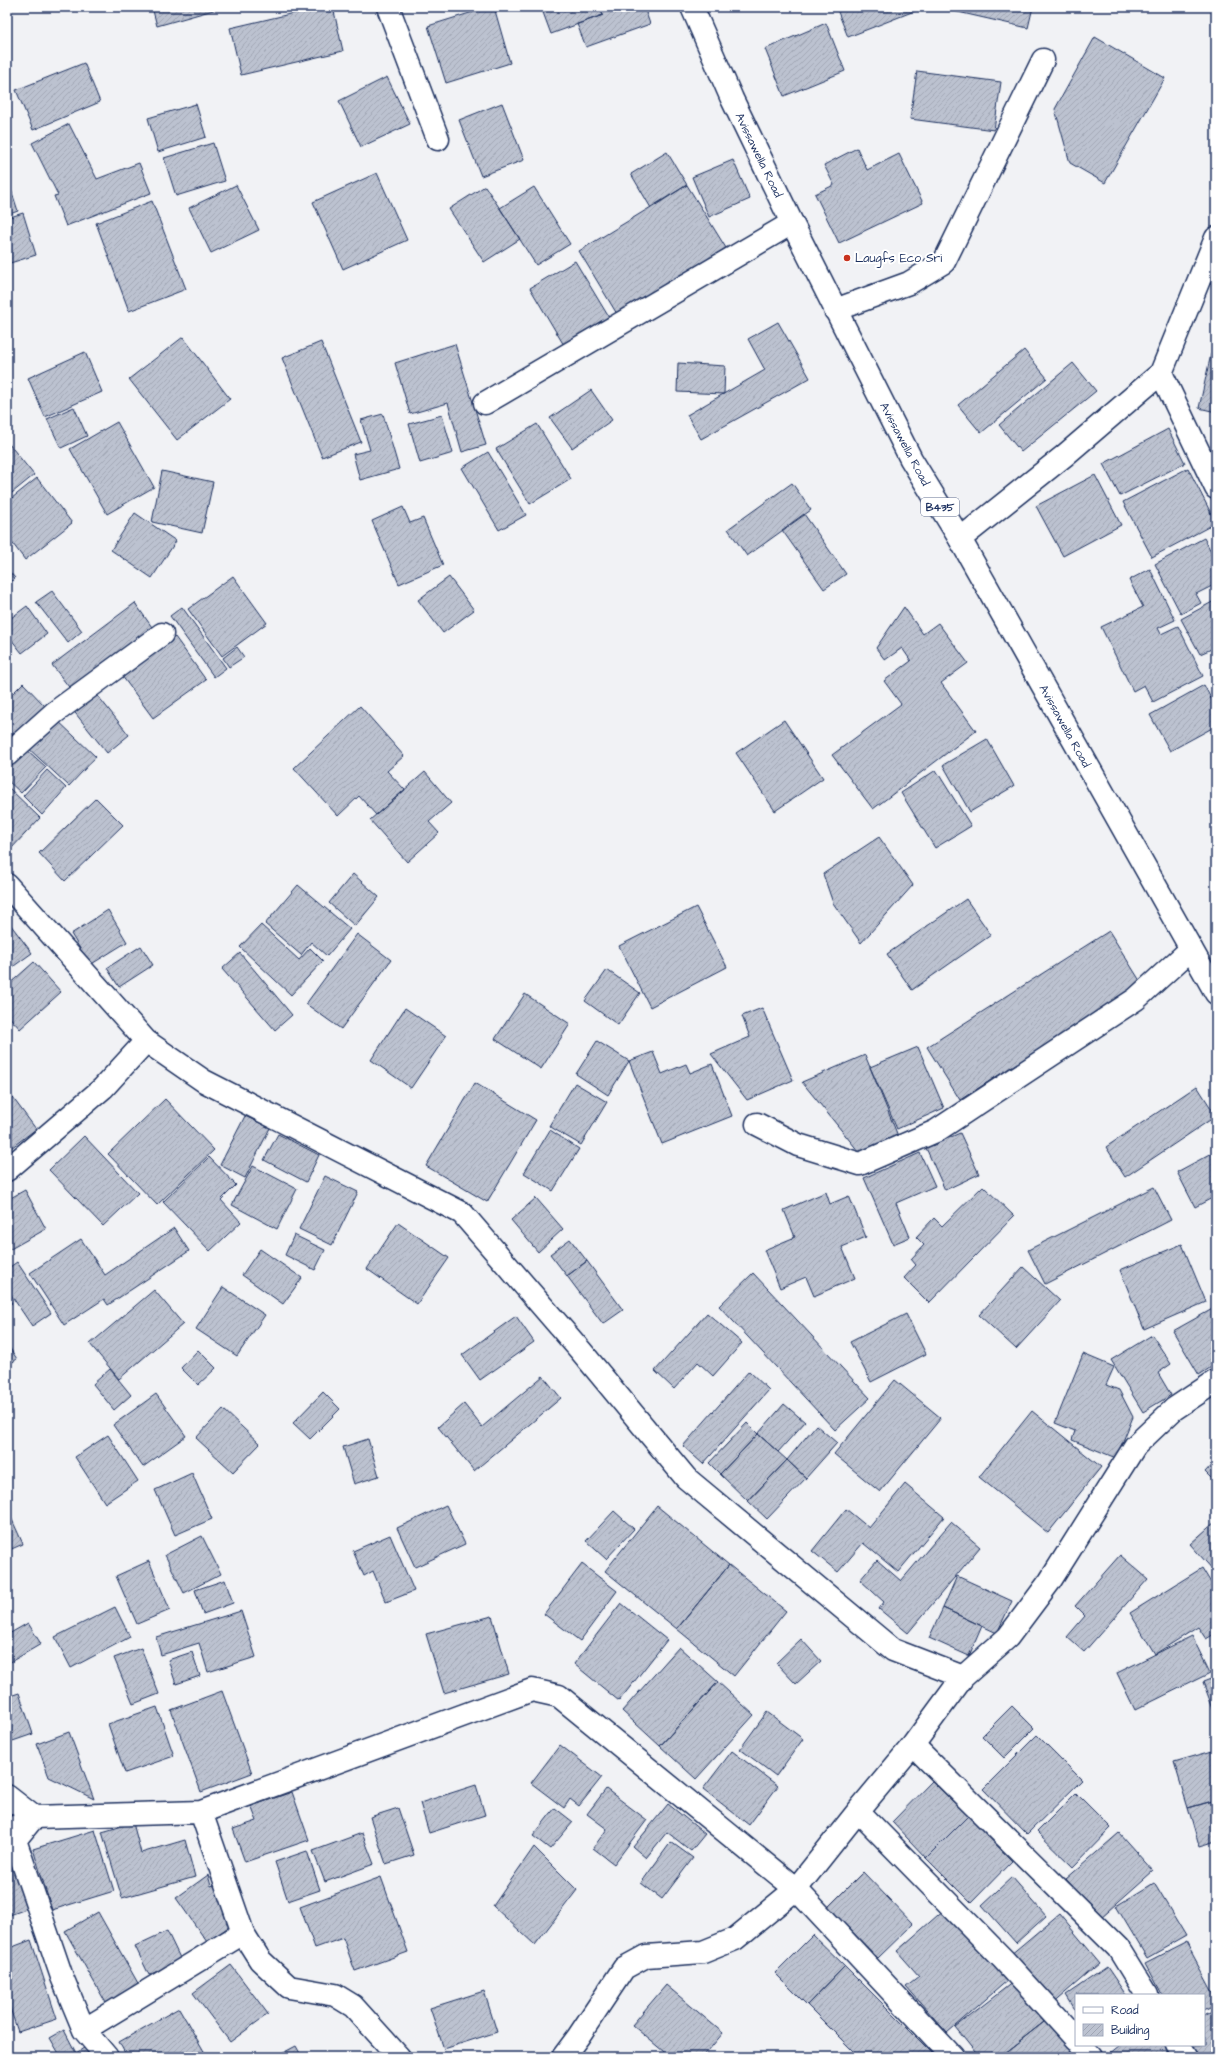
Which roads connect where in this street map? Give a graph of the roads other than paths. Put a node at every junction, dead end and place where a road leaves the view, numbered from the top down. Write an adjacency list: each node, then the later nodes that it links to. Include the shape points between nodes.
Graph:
1 (388, 7): 4 (street)
2 (692, 7): 5 (street, Avissawella Road / B435, via 732,99)
3 (1043, 60): 7 (street, via 944,262 910,283)
4 (438, 139)
5 (792, 223): 7 (street, Avissawella Road / B435); 9 (street)
6 (1216, 238): 8 (street)
7 (835, 310): 11 (street, Avissawella Road / B435, via 911,459)
8 (1161, 373): 10 (street); 11 (street, via 1064,456)
9 (485, 403)
10 (1216, 488)
11 (960, 539): 15 (street, Avissawella Road / B435)
12 (162, 634): 13 (street, via 54,713)
13 (7, 755)
14 (7, 885): 17 (street)
15 (1191, 949): 16 (street, Avissawella Road / B435); 18 (street, via 1136,999 936,1131 860,1164 798,1145)
16 (1216, 993)
17 (146, 1041): 19 (street, via 103,1088); 21 (street, via 204,1081 462,1212 686,1478 894,1650)
18 (757, 1124)
19 (7, 1170)
20 (1216, 1381): 21 (street, via 1174,1410 1135,1446 1050,1581 1008,1637)
21 (963, 1678): 22 (street)
22 (913, 1745): 24 (street); 30 (street, via 1118,1948)
23 (7, 1796): 26 (street)
24 (858, 1811): 28 (street); 32 (street, via 1003,1959)
25 (202, 1812): 26 (street); 28 (street, via 532,1690 559,1696); 29 (street)
26 (34, 1817): 27 (street); 31 (street, via 15,1840 62,1977)
27 (7, 1831)
28 (796, 1889): 37 (street, via 735,1939 703,1952 646,1956 624,1968); 38 (street)
29 (244, 1933): 31 (street); 36 (street, via 260,1960 289,1987 335,1995 353,2006)
30 (1146, 1994)
31 (84, 2030): 35 (street)
32 (1075, 2038)
33 (1082, 2046): 39 (street)
34 (1178, 2046): 40 (street)
35 (107, 2057)
36 (399, 2057)
37 (563, 2057)
38 (952, 2057)
39 (1092, 2057)
40 (1185, 2057)

